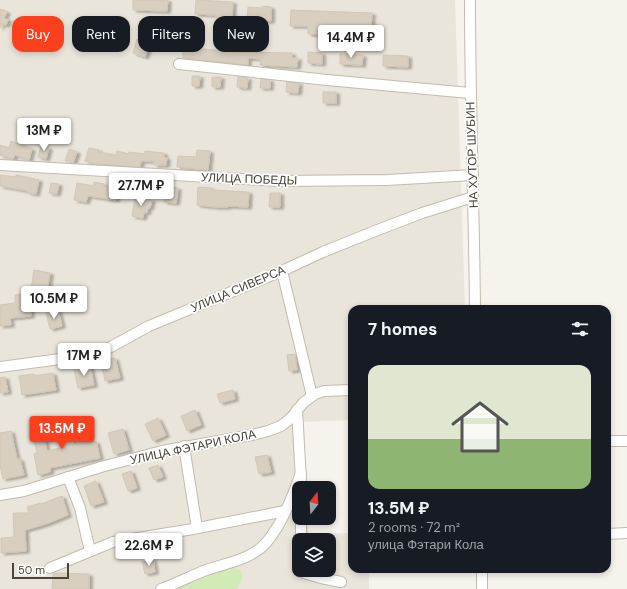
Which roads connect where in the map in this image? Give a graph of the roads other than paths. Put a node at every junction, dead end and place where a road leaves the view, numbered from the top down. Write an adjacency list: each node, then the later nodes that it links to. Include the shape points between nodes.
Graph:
1 (470, 0): 3 (street, НА ХУТОР ШУБИН)
2 (179, 64): 3 (street)
3 (470, 94): 5 (street, НА ХУТОР ШУБИН)
4 (0, 165): 5 (street, УЛИЦА ПОБЕДЫ, via 279,181 386,180)
5 (473, 175): 6 (street, НА ХУТОР ШУБИН)
6 (473, 197): 7 (street, УЛИЦА СИВЕРСА, via 395,222); 8 (street, НА ХУТОР ШУБИН)
7 (282, 271): 9 (street, УЛИЦА СИВЕРСА, via 149,326 107,349 76,357); 11 (street)
8 (475, 305)
9 (0, 367)
10 (348, 390): 11 (street, УЛИЦА ФЭТАРИ КОЛА, via 324,391)
11 (312, 396): 12 (street, УЛИЦА ФЭТАРИ КОЛА)
12 (297, 410): 15 (street, УЛИЦА ФЭТАРИ КОЛА, via 281,426 268,431); 16 (street)
13 (611, 441): 14 (street)
14 (627, 441)
15 (184, 446): 17 (street, УЛИЦА ФЭТАРИ КОЛА); 21 (street)
16 (301, 473): 18 (street); 20 (street)
17 (68, 477): 19 (street, УЛИЦА ФЭТАРИ КОЛА, via 24,491); 24 (street, via 80,508)
18 (301, 481)
19 (0, 495)
20 (285, 511): 21 (street); 29 (street, via 276,529 259,550)
21 (197, 528): 24 (street, via 113,542)
22 (627, 533): 23 (street)
23 (611, 534)
24 (90, 551): 25 (street)
25 (50, 568)
26 (482, 573): 30 (street)
27 (318, 577): 28 (street)
28 (341, 582)
29 (161, 589)
30 (482, 589)

